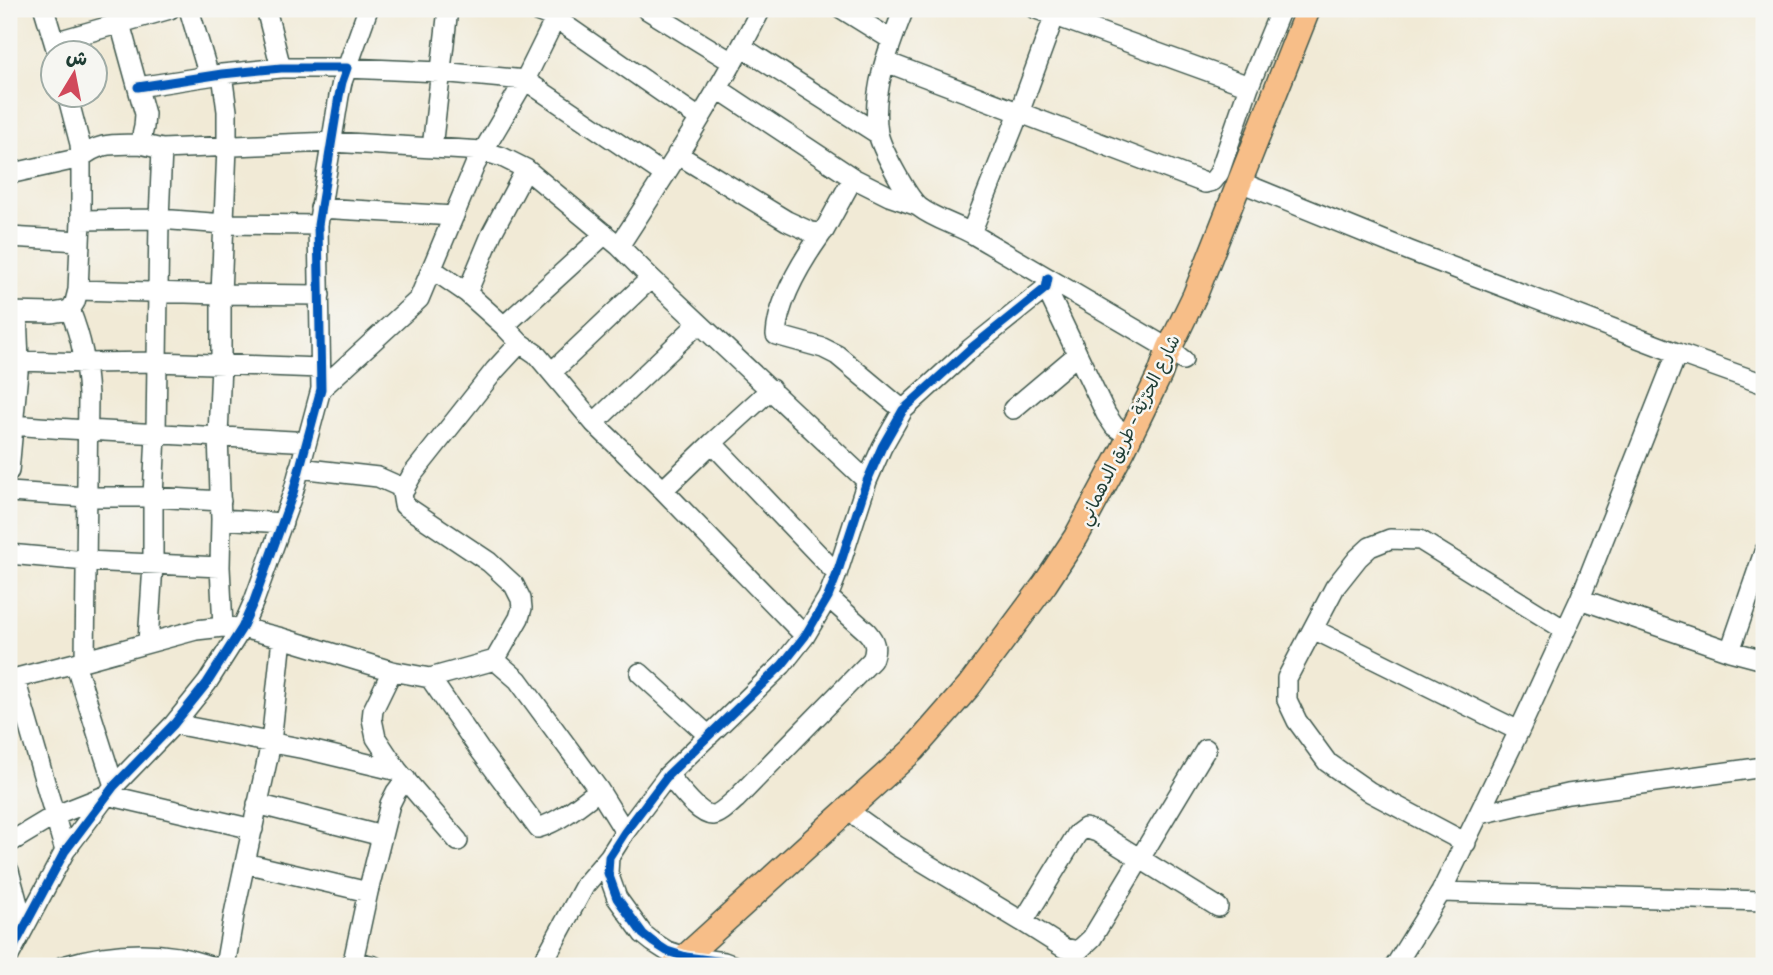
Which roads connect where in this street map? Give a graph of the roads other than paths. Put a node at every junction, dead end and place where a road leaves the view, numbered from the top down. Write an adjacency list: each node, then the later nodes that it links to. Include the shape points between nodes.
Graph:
1 (44, 9): 18 (street)
2 (170, 9): 17 (street)
3 (189, 9): 26 (street)
4 (266, 9): 23 (street)
5 (368, 9): 24 (street)
6 (448, 9): 25 (street)
7 (531, 9): 16 (street)
8 (646, 9): 21 (street)
9 (761, 9): 21 (street)
10 (842, 9): 20 (street)
11 (904, 9): 20 (street)
12 (1282, 9): 28 (street)
13 (1308, 9): 47 (main road, شارع الحرّيّة - طريق الدهماني)
14 (1324, 9): 47 (main road, شارع الحرّيّة - طريق الدهماني)
15 (1049, 11): 28 (street); 32 (street)
16 (557, 14): 27 (street); 33 (street)
17 (118, 17): 19 (street); 29 (street)
18 (53, 38)
19 (75, 38)
20 (892, 40): 22 (street)
21 (737, 54): 30 (street); 34 (street)
22 (886, 62): 32 (street); 34 (street, via 877,107)
23 (281, 68): 24 (street); 26 (street)
24 (347, 68): 25 (street); 35 (street)
25 (440, 72): 27 (street); 38 (street)
26 (215, 75): 29 (street); 37 (street, via 226,111)
27 (524, 80): 40 (street); 45 (street)
28 (1250, 86): 32 (street, via 1219,173 1205,183)
29 (138, 87): 36 (street, via 145,114)
30 (717, 88): 33 (street); 46 (street)
31 (71, 108): 42 (street)
32 (1019, 113): 55 (street)
33 (699, 118): 41 (street)
34 (878, 134): 48 (street, via 893,169)
35 (332, 142): 37 (street); 38 (street); 50 (street)
36 (140, 144): 39 (street); 42 (street, via 102,145)
37 (227, 147): 39 (street); 53 (street)
38 (432, 148): 40 (street)
39 (162, 149): 51 (street)
40 (483, 151): 44 (street); 49 (street)
41 (677, 154): 45 (street); 54 (street, via 787,221)
42 (81, 158): 43 (street); 52 (street)
43 (10, 167)
44 (526, 169): 57 (street); 64 (street)
45 (664, 175): 57 (street)
46 (853, 178): 48 (street); 54 (street)
47 (1247, 185): 72 (street); 73 (main road, شارع الحرّيّة - طريق الدهماني)
48 (918, 206): 55 (street)
49 (454, 216): 50 (street); 59 (street)
50 (319, 217): 53 (street); 66 (street)
51 (159, 219): 52 (street); 53 (street); 63 (street)
52 (81, 220): 58 (street)
53 (225, 224): 65 (street)
54 (822, 233): 85 (street, via 799,265 776,320 776,335 837,355)
55 (971, 233): 61 (street)
56 (9, 237): 58 (street)
57 (612, 240): 60 (street); 70 (street)
58 (80, 241): 62 (street)
59 (432, 269): 64 (street); 82 (street, via 419,299)
60 (651, 278): 69 (street); 80 (street)
61 (1047, 283): 73 (street); 74 (street); 85 (street)
62 (78, 290): 63 (street); 67 (street)
63 (158, 291): 65 (street); 76 (street)
64 (467, 293): 70 (street)
65 (221, 294): 66 (street); 78 (street)
66 (320, 295): 79 (street)
67 (70, 310): 68 (street); 77 (street)
68 (13, 313): 75 (street)
69 (699, 323): 83 (street); 86 (street)
70 (504, 326): 71 (street)
71 (520, 343): 80 (street); 97 (street)
72 (1677, 353): 81 (street); 111 (street)
73 (1176, 354): 91 (main road, شارع الحرّيّة - طريق الدهماني, via 1160,374); 139 (main road, شارع الحرّيّة - طريق الدهماني, via 1114,496 1082,553 957,720)
74 (1077, 355): 84 (street); 91 (street, via 1106,414)
75 (19, 361): 77 (street); 87 (street)
76 (158, 362): 77 (street); 78 (street); 89 (street)
77 (86, 363): 88 (street)
78 (222, 364): 79 (street); 90 (street)
79 (320, 368): 82 (street)
80 (552, 372): 86 (street)
81 (1764, 384)
82 (321, 388): 92 (street)
83 (771, 389): 93 (street); 96 (street)
84 (1013, 409)
85 (903, 411): 96 (street)
86 (593, 423): 98 (street)
87 (12, 425): 88 (street); 95 (street)
88 (87, 431): 89 (street); 100 (street)
89 (156, 433): 90 (street); 101 (street)
90 (218, 436): 92 (street); 102 (street)
91 (1129, 436): 158 (main road, شارع الحرّيّة - طريق الدهماني, via 1076,537 969,686 913,750)
92 (306, 442): 94 (street)
93 (712, 443): 98 (street); 109 (street)
94 (299, 468): 97 (street, via 379,477); 103 (street)
95 (9, 471)
96 (867, 481): 109 (street)
97 (405, 489): 119 (street, via 404,505 489,562 514,585 522,608)
98 (663, 490): 115 (street)
99 (9, 492): 100 (street)
100 (87, 497): 101 (street); 105 (street)
101 (153, 497): 102 (street); 107 (street)
102 (221, 510): 103 (street); 108 (street)
103 (283, 523): 112 (street, via 254,601)
104 (9, 554): 105 (street)
105 (86, 561): 107 (street); 121 (street)
106 (1763, 561): 118 (street)
107 (153, 565): 108 (street); 117 (street)
108 (220, 568): 112 (street)
109 (837, 574): 110 (street)
110 (828, 597): 115 (street); 133 (street, via 872,638 872,660 716,814 698,809)
111 (1580, 599): 114 (street); 118 (street)
112 (233, 628): 116 (street); 117 (street, via 196,629); 126 (street, via 208,683)
113 (1313, 629): 114 (street, via 1335,587 1358,558 1390,538 1420,540); 127 (street); 145 (street, via 1287,678 1287,700 1297,721 1327,762 1370,792)
114 (1565, 630): 127 (street)
115 (804, 636): 128 (street, via 782,665)
116 (282, 638): 122 (street); 129 (street)
117 (148, 642): 121 (street)
118 (1730, 651): 120 (street)
119 (495, 660): 124 (street); 134 (street, via 517,680)
120 (1764, 660)
121 (80, 662): 125 (street); 135 (street)
122 (392, 671): 124 (street); 132 (street, via 372,719 376,738)
123 (640, 673): 128 (street)
124 (430, 678): 134 (street, via 538,828 552,824)
125 (12, 679): 138 (street)
126 (174, 724): 129 (street); 135 (street)
127 (1519, 731): 137 (street)
128 (709, 736): 133 (street)
129 (271, 743): 132 (street); 136 (street)
130 (1206, 749): 148 (street)
131 (1764, 767): 137 (street, via 1568,794)
132 (402, 775): 142 (street); 143 (street)
133 (668, 775): 141 (street)
134 (599, 790): 141 (street)
135 (111, 791): 138 (street); 140 (street); 146 (street)
136 (257, 804): 140 (street); 142 (street)
137 (1480, 814): 145 (street)
138 (54, 816): 144 (street); 146 (street)
139 (858, 818): 155 (street); 158 (main road, شارع الحرّيّة - طريق الدهماني)
140 (253, 829): 149 (street)
141 (625, 832): 147 (street)
142 (382, 836): 151 (street)
143 (458, 841)
144 (9, 843)
145 (1466, 843): 152 (street)
146 (65, 851): 156 (street)
147 (609, 857): 158 (street, via 611,884 627,913 653,942); 164 (street, via 585,885)
148 (1141, 857): 154 (street); 155 (street, via 1091,939 1078,951 1064,948); 155 (street, via 1085,828)
149 (245, 863): 151 (street); 162 (street)
150 (9, 871): 156 (street)
151 (368, 892): 159 (street)
152 (1441, 892): 153 (street); 166 (street)
153 (1764, 901)
154 (1218, 906)
155 (1023, 922)
156 (24, 926): 157 (street)
157 (9, 956)
158 (689, 962): 165 (street)
159 (352, 964): 163 (street)
160 (63, 966): 161 (street, via 140,953 181,957)
161 (210, 966)
162 (225, 966)
163 (374, 966)
164 (541, 966)
165 (735, 966)
166 (1395, 966)

